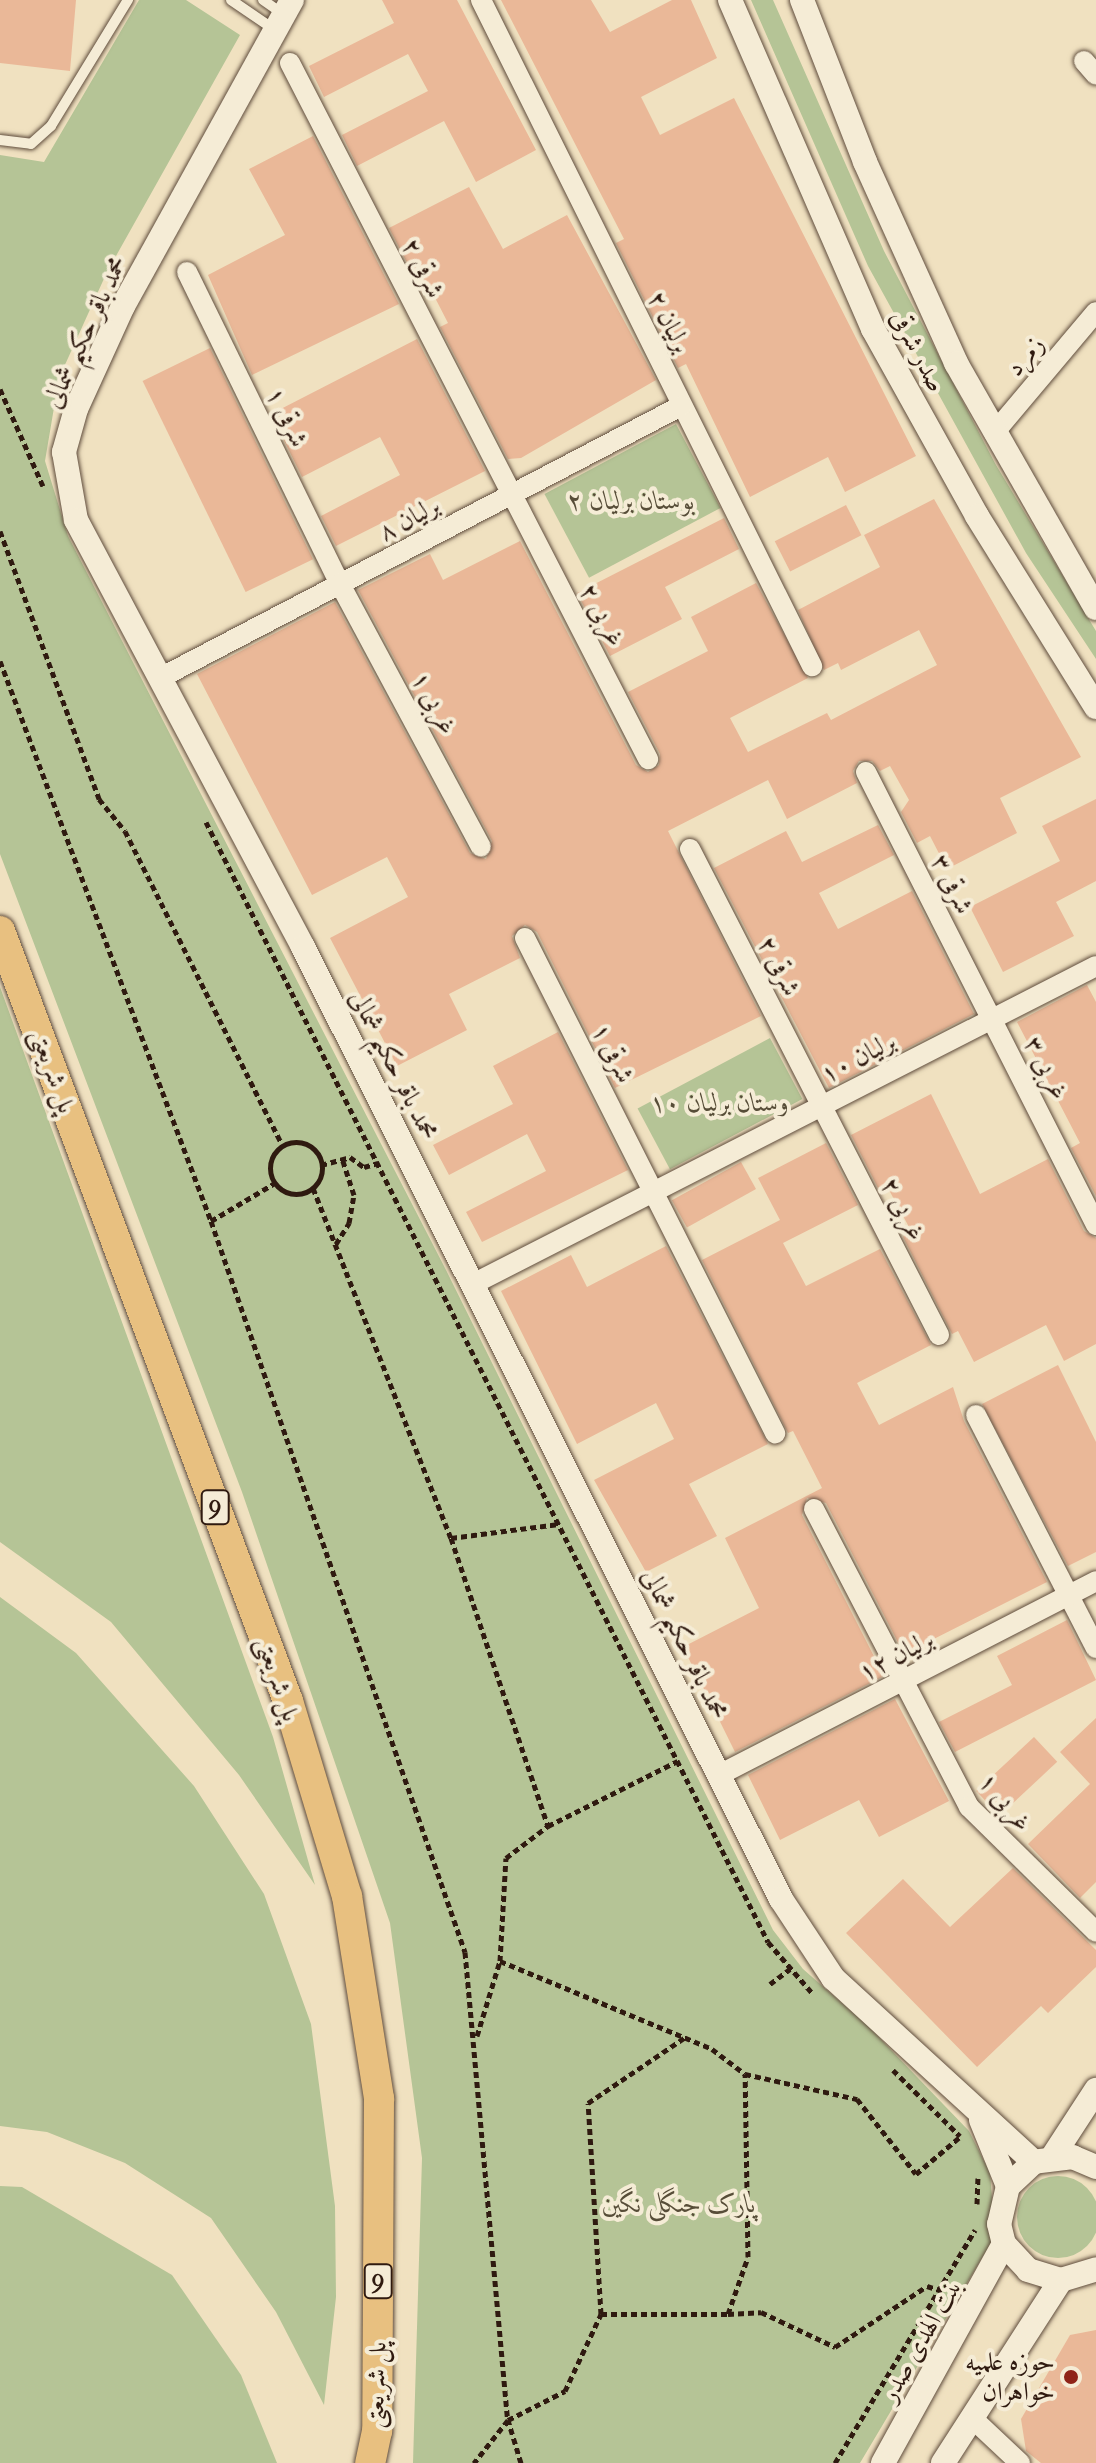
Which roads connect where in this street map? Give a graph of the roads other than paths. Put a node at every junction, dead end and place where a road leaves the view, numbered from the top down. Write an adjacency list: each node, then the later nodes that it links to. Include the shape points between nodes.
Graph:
1 (128, 0): 9 (lane, via 51,126 31,144)
2 (231, 0): 7 (lane)
3 (263, 0): 7 (lane)
4 (481, 0): 12 (street, برلیان ۲)
5 (730, 0): 19 (street, صدر شرقی, via 873,329 977,516)
6 (802, 0): 13 (street, صدر شرقی, via 865,162)
7 (283, 15): 18 (street, محمد باقر حکیم شمالی, via 123,306 76,409 64,452 76,520)
8 (290, 63): 14 (street, ۲ شرقی)
9 (0, 140)
10 (187, 272): 15 (street, ۱ شرقی)
11 (1096, 312): 13 (street, زمرد)
12 (681, 406): 14 (street, برلیان ۸); 17 (street, برلیان ۲)
13 (994, 433): 16 (street, صدر شرقی)
14 (510, 496): 15 (street, برلیان ۸); 20 (street, ۲ غربی)
15 (340, 584): 18 (street, برلیان ۸); 22 (street, ۱ غربی)
16 (1096, 608)
17 (812, 666)
18 (160, 678): 31 (street, محمد باقر حکیم شمالی)
19 (1096, 707)
20 (648, 759)
21 (866, 772): 27 (street, ۳ شرقی)
22 (481, 847)
23 (690, 849): 28 (street, ۲ شرقی)
24 (0, 931): 51 (main road, پل شریعتی / 9, via 288,1701 347,1896 379,2098 377,2431)
25 (525, 938): 29 (street, ۱ شرقی)
26 (1095, 968): 27 (street, برلیان ۱۰)
27 (992, 1019): 28 (street, برلیان ۱۰); 30 (street, ۳ غربی)
28 (822, 1106): 29 (street, برلیان ۱۰); 32 (street, ۲ غربی)
29 (655, 1192): 31 (street, برلیان ۱۰); 34 (street)
30 (1096, 1225)
31 (473, 1284): 40 (street, محمد باقر حکیم شمالی)
32 (939, 1335)
33 (976, 1415): 37 (street)
34 (775, 1433)
35 (814, 1509): 39 (street)
36 (1096, 1581): 37 (street, برلیان ۱۲)
37 (1067, 1595): 38 (street); 39 (street, برلیان ۱۲)
38 (1096, 1648)
39 (902, 1682): 40 (street, برلیان ۱۲); 41 (street, ۱ غربی, via 969,1807)
40 (719, 1775): 43 (street, محمد باقر حکیم شمالی, via 781,1899 833,1978)
41 (1096, 1932)
42 (1096, 2090): 44 (street)
43 (975, 2107): 44 (street, محمد باقر حکیم شمالی); 46 (street)
44 (1043, 2159): 45 (street); 46 (street)
45 (1096, 2167)
46 (1008, 2186): 47 (street, via 1000,2205)
47 (1004, 2244): 49 (street, via 1028,2270); 52 (street, بنت الهدی صدر)
48 (1093, 2273): 49 (street)
49 (1061, 2280): 50 (street)
50 (972, 2418): 53 (street); 54 (street)
51 (370, 2463)
52 (883, 2463)
53 (943, 2463)
54 (1020, 2463)

